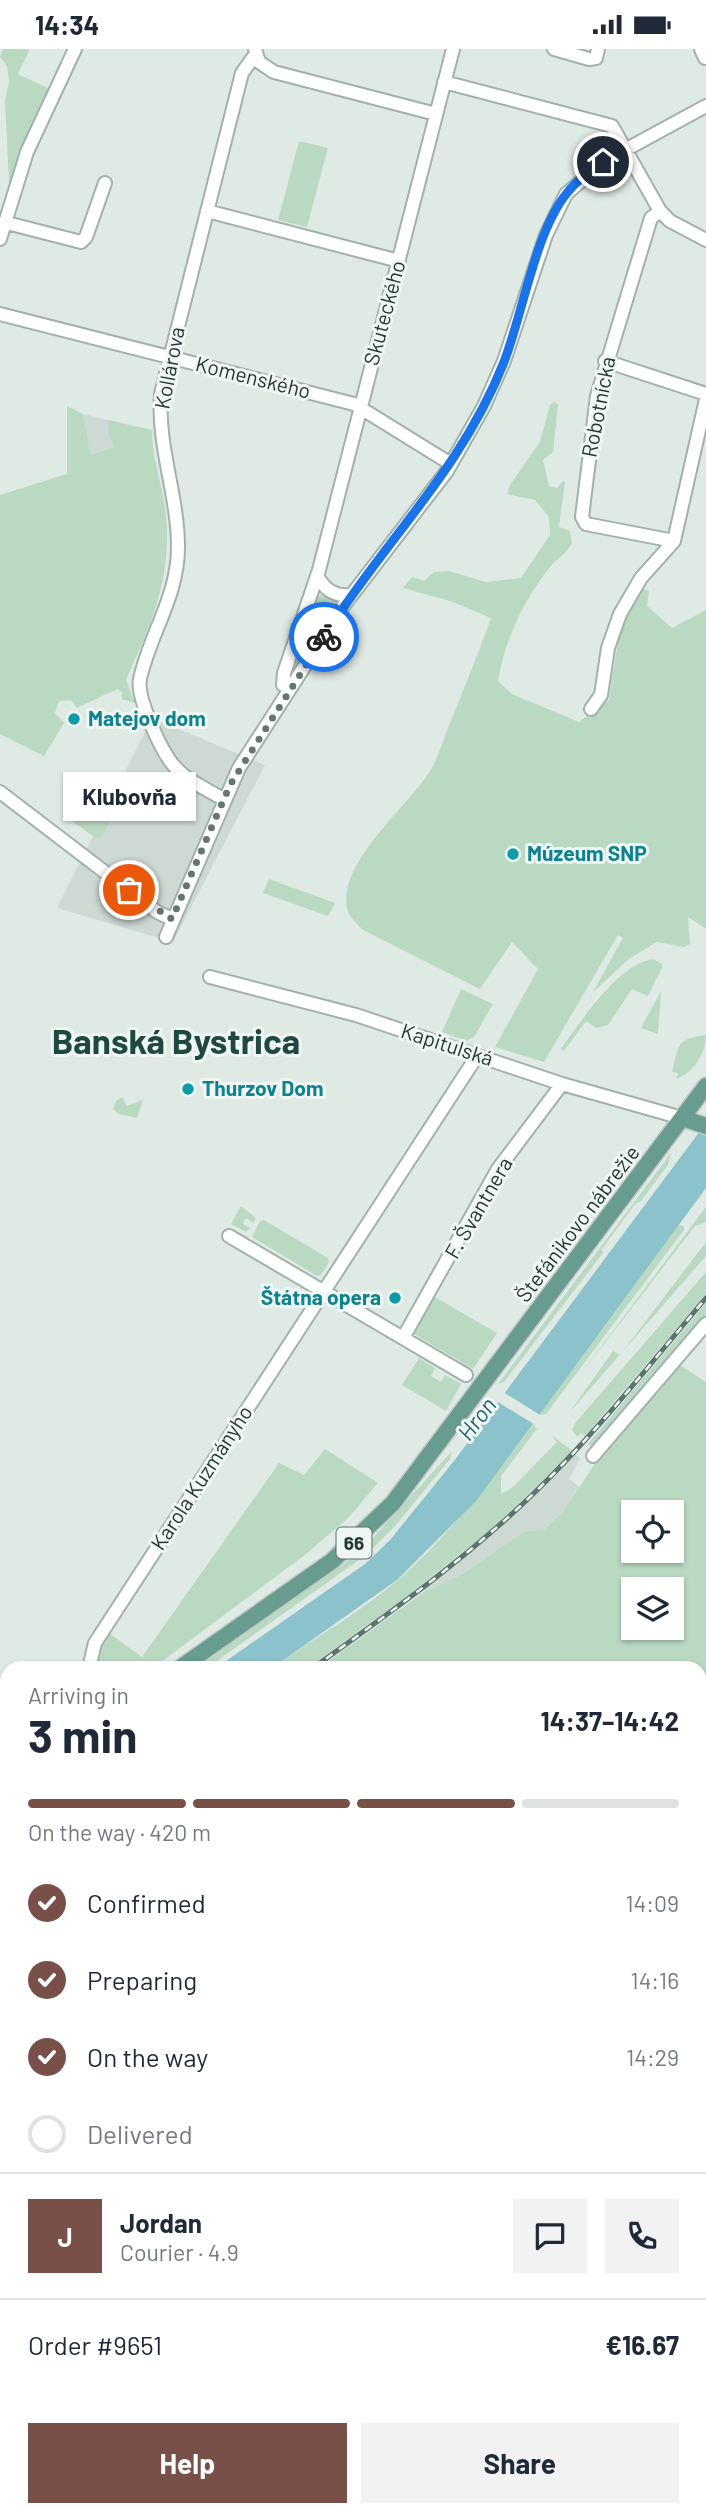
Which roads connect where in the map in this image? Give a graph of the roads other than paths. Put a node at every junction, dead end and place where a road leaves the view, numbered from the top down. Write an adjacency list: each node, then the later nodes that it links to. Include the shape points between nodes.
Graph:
1 (75, 49): 13 (street, via 27,152)
2 (453, 49): 6 (street, Skuteckého)
3 (554, 49): 4 (street, via 589,59 596,58)
4 (598, 49)
5 (255, 52): 8 (street, via 274,72); 11 (street, Kollárova, via 242,73)
6 (444, 82): 8 (street, Skuteckého); 9 (street, via 612,125)
7 (706, 106): 9 (street)
8 (436, 114): 16 (street, Skuteckého)
9 (627, 149): 12 (street); 22 (street, via 581,178 555,211 504,361)
10 (105, 183): 13 (street, via 81,242)
11 (207, 211): 16 (street); 18 (street, Kollárova)
12 (660, 211): 15 (street); 19 (street, Robotnícka, via 651,218)
13 (7, 223): 14 (street)
14 (0, 239)
15 (706, 240)
16 (399, 261): 21 (street, Skuteckého)
17 (0, 314): 18 (street, Komenského)
18 (170, 356): 21 (street, Komenského); 29 (street, Kollárova, via 161,394 161,428 175,511 177,557 169,601 139,685 174,766)
19 (606, 361): 20 (street); 23 (street, Robotnícka, via 597,396 582,517 586,524)
20 (706, 397): 23 (street)
21 (361, 407): 22 (street, Komenského); 24 (street, Skuteckého)
22 (451, 464): 25 (street)
23 (674, 541): 27 (street, via 641,578 620,614 608,648 601,695)
24 (317, 576): 25 (street, via 328,590); 26 (street, Skuteckého, via 284,673 284,685)
25 (351, 595): 26 (street)
26 (292, 686): 29 (street)
27 (591, 709)
28 (0, 792): 30 (street)
29 (223, 799): 30 (street)
30 (172, 919): 31 (street)
31 (166, 937)
32 (210, 977): 33 (street, Kapitulská, via 356,1016)
33 (477, 1056): 34 (street, Kapitulská); 39 (street, Karola Kuzmányho)
34 (562, 1084): 36 (street, Kapitulská); 41 (street, F. Švantnera, via 498,1170)
35 (706, 1086): 36 (main road, Štefánikovo nábrežie / 66)
36 (682, 1118): 37 (main road); 45 (main road, Štefánikovo nábrežie / 66, via 407,1486 332,1561)
37 (704, 1125)
38 (229, 1236): 39 (street)
39 (323, 1291): 41 (street); 44 (street, Karola Kuzmányho, via 114,1614)
40 (706, 1324): 43 (street)
41 (403, 1338): 42 (street)
42 (466, 1375)
43 (593, 1456)
44 (90, 1661)
45 (190, 1661)

